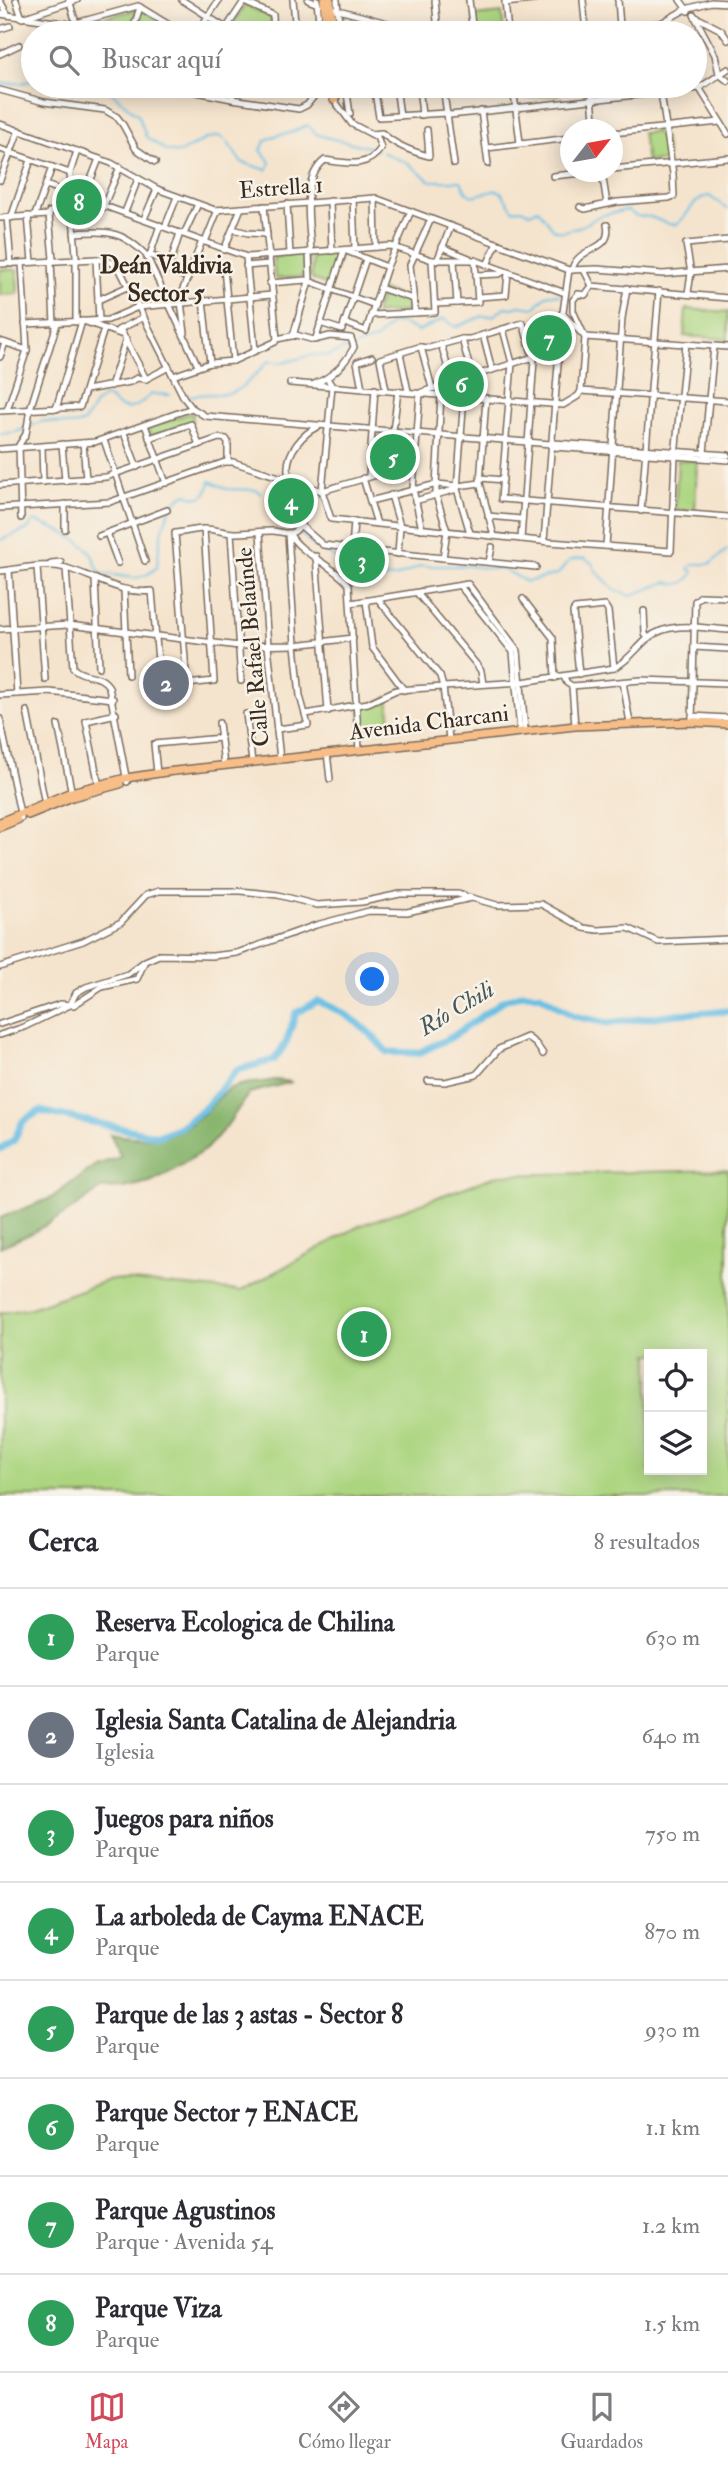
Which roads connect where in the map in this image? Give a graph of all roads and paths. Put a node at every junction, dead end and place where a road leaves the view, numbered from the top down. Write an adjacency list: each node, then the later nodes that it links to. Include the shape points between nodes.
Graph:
1 (16, 0): 29 (street)
2 (77, 0): 16 (street)
3 (143, 0): 23 (street)
4 (182, 0): 20 (street)
5 (219, 0): 28 (street)
6 (293, 0): 39 (street)
7 (308, 0): 22 (street)
8 (337, 0): 22 (street)
9 (435, 0): 43 (street)
10 (469, 0): 44 (street)
11 (533, 0): 18 (street)
12 (583, 0): 46 (street)
13 (618, 0): 47 (street)
14 (680, 0): 24 (street)
15 (686, 0): 24 (street)
16 (69, 1): 29 (street); 32 (street)
17 (245, 1): 37 (street); 38 (street, via 273,15)
18 (505, 1): 45 (street)
19 (0, 2): 26 (street)
20 (191, 2): 28 (street)
21 (728, 2): 24 (street)
22 (326, 4): 30 (street); 40 (street)
23 (135, 5): 33 (street); 34 (street)
24 (685, 9): 27 (street); 48 (street)
25 (0, 14): 26 (street)
26 (8, 15): 29 (street)
27 (694, 15): 49 (street); 50 (street)
28 (208, 16): 35 (street); 36 (street)
29 (22, 18): 31 (street)
30 (368, 18): 41 (street); 42 (street)
31 (49, 21)
32 (75, 21)
33 (85, 21)
34 (162, 21)
35 (205, 21)
36 (214, 21)
37 (231, 21)
38 (273, 21)
39 (295, 21)
40 (334, 21)
41 (368, 21)
42 (378, 21)
43 (437, 21)
44 (472, 21)
45 (507, 21)
46 (585, 21)
47 (620, 21)
48 (664, 21)
49 (697, 21)
50 (705, 21)
51 (707, 22): 55 (street, via 722,30)
52 (10, 26): 53 (street)
53 (0, 29)
54 (707, 40): 59 (street)
55 (728, 40)
56 (19, 45): 57 (street)
57 (0, 54)
58 (728, 69): 59 (street)
59 (719, 74): 60 (street); 61 (street)
60 (728, 81)
61 (707, 82)
62 (0, 90): 63 (street)
63 (21, 96)
64 (29, 98): 104 (street, via 105,110 117,117 136,149)
65 (227, 98): 77 (street)
66 (318, 98): 77 (street, via 301,109)
67 (336, 98): 92 (street, via 355,127)
68 (347, 98): 82 (street)
69 (376, 98): 84 (street, via 378,117)
70 (398, 98): 84 (street)
71 (420, 98): 83 (street)
72 (444, 98): 81 (street)
73 (514, 98): 79 (street)
74 (599, 98): 78 (street)
75 (661, 98): 88 (street)
76 (705, 98): 86 (street)
77 (232, 99)
78 (592, 99): 79 (street); 85 (street)
79 (515, 108): 80 (street); 95 (street)
80 (481, 111): 81 (street); 96 (street)
81 (446, 113): 83 (street); 105 (street)
82 (349, 114)
83 (422, 115): 84 (street)
84 (400, 116)
85 (594, 119)
86 (720, 122): 88 (street); 93 (street)
87 (0, 124): 89 (street, Estrella 1)
88 (665, 128): 91 (street); 107 (street)
89 (19, 130): 98 (street, Estrella 1); 99 (street)
90 (426, 130): 92 (street, via 429,156 382,133)
91 (623, 132)
92 (372, 134): 125 (street, via 380,142 380,151 370,159 361,163 323,161 310,185)
93 (728, 134)
94 (560, 139): 95 (street)
95 (520, 143): 96 (street)
96 (487, 148): 106 (street)
97 (0, 149): 99 (street)
98 (77, 151): 102 (street, Estrella 1); 111 (street)
99 (8, 155): 100 (street); 103 (street); 115 (street)
100 (0, 158)
101 (728, 158): 107 (street)
102 (99, 159): 109 (street, Estrella 1); 120 (street)
103 (31, 160): 108 (street); 139 (street)
104 (155, 162)
105 (454, 164)
106 (488, 164)
107 (671, 164): 110 (street); 128 (street, via 674,196)
108 (52, 167): 111 (street); 117 (street)
109 (120, 167): 114 (street, Estrella 1); 129 (street)
110 (623, 168)
111 (70, 173): 119 (street)
112 (560, 175): 113 (street)
113 (553, 176)
114 (138, 179): 118 (street, Estrella 1); 136 (street)
115 (0, 180)
116 (604, 182): 128 (street)
117 (46, 185): 119 (street); 138 (street)
118 (157, 189): 121 (street, Estrella 1); 140 (street)
119 (71, 192): 120 (street); 134 (street)
120 (84, 197): 129 (street)
121 (177, 197): 126 (street, Estrella 1); 143 (street)
122 (375, 198): 123 (street, Estrella 1); 135 (street, Estrella 1); 152 (street)
123 (353, 199): 124 (street, Estrella 1); 155 (street)
124 (330, 201): 125 (street, Estrella 1); 158 (street)
125 (309, 202): 127 (street, Estrella 1); 159 (street)
126 (198, 204): 133 (street, Estrella 1); 147 (street)
127 (287, 204): 130 (street, Estrella 1); 160 (street)
128 (607, 204): 132 (street)
129 (106, 206): 134 (street); 136 (street)
130 (264, 206): 131 (street, Estrella 1); 148 (street)
131 (241, 208): 133 (street, Estrella 1); 145 (street)
132 (580, 208)
133 (218, 209): 150 (street)
134 (72, 210): 137 (street); 146 (street)
135 (411, 211): 141 (street, Estrella 1); 153 (street)
136 (125, 212): 140 (street)
137 (49, 215): 138 (street); 170 (street)
138 (32, 216): 139 (street); 173 (street)
139 (6, 217): 176 (street)
140 (144, 219): 143 (street)
141 (431, 219): 144 (street, Estrella 1); 161 (street)
142 (607, 225): 183 (street, via 606,239 576,259)
143 (162, 226): 147 (street); 162 (street)
144 (451, 226): 151 (street, Estrella 1); 154 (street)
145 (233, 229): 148 (street); 156 (street)
146 (74, 233): 162 (street, via 113,233); 167 (street)
147 (182, 233): 150 (street); 174 (street)
148 (267, 234): 163 (street)
149 (728, 240): 186 (street, via 685,244)
150 (203, 241): 156 (street); 188 (street)
151 (497, 243): 178 (street); 183 (street, Estrella 1)
152 (376, 247): 153 (street); 155 (street)
153 (395, 247): 161 (street); 180 (street)
154 (442, 247): 168 (street); 169 (street)
155 (355, 248): 157 (street)
156 (224, 250): 164 (street)
157 (344, 250): 158 (street); 166 (street); 193 (street)
158 (332, 251): 159 (street)
159 (310, 252): 160 (street); 189 (street)
160 (290, 254): 163 (street)
161 (414, 254): 168 (street); 205 (street, via 410,265)
162 (148, 255): 174 (street); 209 (street)
163 (268, 256): 164 (street); 177 (street)
164 (246, 257): 179 (street)
165 (96, 259): 167 (street); 191 (street, via 115,264); 206 (street)
166 (366, 259): 180 (street); 201 (street)
167 (74, 260): 170 (street); 219 (street)
168 (434, 260): 171 (street); 212 (street)
169 (474, 260): 171 (street); 178 (street); 187 (street)
170 (51, 261): 173 (street); 223 (street)
171 (454, 261): 210 (street)
172 (22, 262): 173 (street); 176 (street); 222 (street)
173 (32, 262)
174 (170, 262): 188 (street, via 169,271)
175 (0, 264): 176 (street)
176 (11, 264)
177 (269, 264): 179 (street); 190 (street)
178 (487, 265): 185 (street)
179 (246, 266): 200 (street)
180 (387, 267): 194 (street)
181 (728, 269): 186 (street)
182 (224, 270): 204 (street)
183 (570, 270): 184 (street); 197 (street)
184 (584, 270): 186 (street); 192 (street)
185 (506, 272): 187 (street); 197 (street); 202 (street, via 506,295)
186 (691, 273): 198 (street)
187 (476, 275): 202 (street)
188 (188, 278): 208 (street)
189 (309, 281): 190 (street); 193 (street); 228 (street)
190 (270, 283): 199 (street)
191 (129, 286): 206 (street); 213 (street)
192 (592, 286): 195 (street); 230 (street, via 573,300)
193 (331, 288): 201 (street); 220 (street)
194 (380, 288): 205 (street); 211 (street)
195 (627, 288): 196 (street); 235 (street)
196 (659, 291): 198 (street); 237 (street)
197 (565, 293): 215 (street)
198 (688, 293): 203 (street)
199 (272, 295): 200 (street); 233 (street)
200 (249, 297): 204 (street); 243 (street)
201 (353, 297): 211 (street); 221 (street)
202 (478, 297): 210 (street, via 478,302)
203 (728, 298)
204 (226, 299): 207 (street); 250 (street)
205 (413, 299): 214 (street)
206 (98, 300): 218 (street)
207 (203, 300): 208 (street); 251 (street)
208 (180, 302): 209 (street); 232 (street)
209 (167, 303): 213 (street); 232 (street)
210 (457, 303): 212 (street)
211 (375, 304): 216 (street)
212 (435, 304): 214 (street, via 435,312)
213 (138, 307): 217 (street); 218 (street)
214 (415, 313): 216 (street)
215 (562, 313): 230 (street); 244 (street)
216 (371, 316): 221 (street, via 366,331)
217 (144, 317): 226 (street); 254 (street)
218 (99, 321): 219 (street)
219 (80, 322): 223 (street); 224 (street); 287 (street)
220 (320, 323): 221 (street, via 341,331); 231 (street)
221 (345, 323)
222 (25, 324): 223 (street); 245 (street)
223 (55, 324): 286 (street)
224 (104, 329): 226 (street); 268 (street)
225 (503, 329): 227 (street); 247 (street, via 523,323); 252 (street)
226 (117, 330): 229 (street)
227 (483, 335): 234 (street); 255 (street)
228 (293, 336): 231 (street); 233 (street)
229 (125, 337): 259 (street); 263 (street)
230 (585, 337): 235 (street); 272 (street)
231 (316, 338): 258 (street, via 345,336 354,343 341,366)
232 (185, 339): 253 (street)
233 (276, 339): 243 (street)
234 (462, 339): 238 (street); 257 (street)
235 (621, 339): 237 (street); 274 (street)
236 (2, 342): 245 (street); 248 (street)
237 (656, 342): 239 (street); 277 (street)
238 (441, 344): 241 (street); 260 (street)
239 (686, 344): 240 (street); 279 (street)
240 (714, 346): 242 (street); 281 (street)
241 (421, 347): 246 (street); 266 (street)
242 (728, 347)
243 (254, 349): 250 (street)
244 (559, 349): 247 (street); 284 (street)
245 (27, 350): 288 (street)
246 (400, 353): 269 (street, via 379,360); 271 (street)
247 (533, 356): 252 (street); 283 (street)
248 (0, 357)
249 (372, 357): 265 (street, via 357,362)
250 (233, 361): 251 (street)
251 (210, 363): 253 (street)
252 (512, 363): 255 (street); 280 (street)
253 (198, 366): 256 (street)
254 (169, 367): 256 (street); 259 (street)
255 (492, 370): 257 (street)
256 (173, 376): 285 (street)
257 (472, 376): 260 (street)
258 (327, 378): 262 (street); 264 (street)
259 (146, 379): 263 (street)
260 (452, 382): 266 (street)
261 (290, 383): 262 (street)
262 (311, 385): 264 (street)
263 (111, 386): 268 (street)
264 (332, 386): 265 (street); 290 (street)
265 (362, 388): 267 (street)
266 (432, 388): 273 (street)
267 (375, 389): 269 (street); 292 (street)
268 (86, 390): 287 (street, via 78,408)
269 (386, 390): 270 (street)
270 (398, 391): 271 (street); 293 (street)
271 (408, 391): 273 (street)
272 (580, 391): 274 (street); 284 (street, via 563,405)
273 (419, 393): 275 (street); 295 (street)
274 (616, 393): 277 (street); 310 (street)
275 (441, 395): 276 (street); 296 (street)
276 (464, 396): 278 (street); 297 (street)
277 (652, 396): 279 (street); 311 (street)
278 (486, 398): 280 (street); 299 (street)
279 (680, 398): 281 (street); 313 (street)
280 (508, 400): 283 (street); 301 (street)
281 (709, 400): 282 (street); 312 (street)
282 (728, 401)
283 (531, 402): 284 (street); 302 (street)
284 (554, 404): 305 (street)
285 (192, 408): 289 (street); 291 (street, via 216,418)
286 (30, 409): 287 (street); 288 (street); 308 (street)
287 (56, 409)
288 (3, 411)
289 (145, 425): 294 (street); 298 (street)
290 (324, 426): 291 (street); 292 (street); 333 (street)
291 (306, 428): 322 (street, via 288,461)
292 (371, 430): 293 (street); 320 (street)
293 (393, 431): 295 (street)
294 (124, 433): 300 (street); 317 (street)
295 (415, 433): 296 (street); 318 (street)
296 (438, 435): 297 (street); 330 (street)
297 (460, 437): 299 (street); 331 (street)
298 (149, 438): 306 (street, via 191,424); 315 (street)
299 (482, 439): 301 (street); 325 (street)
300 (104, 440): 303 (street); 319 (street)
301 (505, 440): 302 (street); 323 (street)
302 (527, 442): 305 (street); 339 (street)
303 (83, 443): 304 (street); 321 (street)
304 (62, 444): 307 (street); 324 (street)
305 (551, 444): 310 (street); 340 (street)
306 (199, 445): 315 (street); 316 (street, via 226,439)
307 (42, 447): 308 (street); 326 (street)
308 (19, 448): 309 (street); 327 (street)
309 (0, 449)
310 (611, 449): 311 (street); 344 (street)
311 (646, 452): 313 (street); 346 (street)
312 (704, 453): 313 (street); 314 (street)
313 (675, 454): 314 (street); 347 (street)
314 (728, 457)
315 (158, 459): 317 (street); 328 (street)
316 (228, 462): 322 (street); 328 (street)
317 (137, 467): 319 (street)
318 (413, 473): 320 (street, via 390,471); 332 (street)
319 (117, 474): 321 (street); 336 (street)
320 (366, 477): 333 (street); 337 (street)
321 (86, 479): 324 (street)
322 (289, 480): 333 (street); 359 (street, via 302,512)
323 (503, 480): 325 (street); 339 (street, via 501,499)
324 (65, 481): 326 (street)
325 (480, 481): 331 (street); 348 (street)
326 (43, 482): 327 (street)
327 (20, 483): 329 (street); 342 (street)
328 (166, 483): 336 (street)
329 (0, 485)
330 (436, 485): 331 (street); 332 (street); 335 (street)
331 (457, 487): 335 (street); 364 (street)
332 (413, 489): 334 (street); 338 (street)
333 (322, 491): 352 (street, via 331,519)
334 (391, 495): 337 (street); 355 (street)
335 (436, 495): 338 (street); 360 (street)
336 (124, 497): 341 (street); 353 (street)
337 (370, 501): 354 (street)
338 (415, 501): 358 (street)
339 (523, 501): 340 (street); 351 (street)
340 (546, 503): 344 (street); 368 (street)
341 (65, 504): 342 (street); 356 (street)
342 (21, 506): 343 (street); 350 (street)
343 (0, 508)
344 (607, 508): 346 (street); 369 (street)
345 (167, 510): 353 (street)
346 (641, 511): 347 (street)
347 (671, 513): 349 (street); 369 (street, via 671,551)
348 (488, 516): 351 (street); 366 (street)
349 (728, 517)
350 (21, 518)
351 (522, 519): 367 (street)
352 (354, 521): 354 (street); 372 (street, via 352,549)
353 (133, 523): 361 (street); 375 (street)
354 (377, 524): 355 (street)
355 (400, 526): 358 (street); 372 (street)
356 (65, 529)
357 (204, 529): 362 (street); 404 (street, via 175,533); 407 (street)
358 (422, 529): 360 (street)
359 (294, 530): 363 (street); 371 (street, via 323,545); 373 (street, via 298,545); 409 (street)
360 (447, 531): 364 (street); 374 (street)
361 (107, 533): 365 (street); 378 (street)
362 (231, 533): 363 (street); 410 (street)
363 (260, 533): 411 (street, Calle Rafael Belaúnde)
364 (470, 533): 366 (street)
365 (99, 536)
366 (494, 536): 367 (street)
367 (521, 538): 368 (street)
368 (544, 541): 369 (street)
369 (606, 545)
370 (492, 547): 377 (street)
371 (349, 548)
372 (398, 554): 374 (street)
373 (316, 556): 393 (street, via 347,582); 408 (street)
374 (443, 558): 377 (street)
375 (145, 561)
376 (61, 562): 379 (street)
377 (489, 562): 381 (street)
378 (118, 563)
379 (51, 566): 380 (street); 382 (street)
380 (37, 567): 383 (street); 395 (street)
381 (536, 567)
382 (66, 568): 385 (street); 396 (street)
383 (9, 570): 384 (street); 397 (street)
384 (0, 572)
385 (95, 579): 387 (street); 400 (street)
386 (460, 586): 388 (street); 423 (street, via 511,648); 423 (street, via 468,584 514,644)
387 (124, 590): 402 (street); 403 (street, via 152,591)
388 (417, 593): 391 (street); 426 (street, via 476,664)
389 (728, 597): 398 (street, via 696,598)
390 (523, 598): 419 (street, via 553,638)
391 (378, 599): 392 (street); 429 (street, via 440,676)
392 (366, 601): 393 (street); 430 (street, via 372,647)
393 (351, 603): 405 (street)
394 (644, 611): 406 (street)
395 (41, 625): 396 (street); 397 (street); 420 (street)
396 (69, 625): 400 (street); 433 (street, via 73,668 106,680)
397 (13, 628): 399 (street); 431 (street)
398 (694, 628): 401 (street); 406 (street, via 662,629); 412 (street)
399 (0, 629)
400 (97, 629): 402 (street); 414 (street)
401 (728, 630)
402 (126, 633): 403 (street); 417 (street)
403 (154, 636): 404 (street); 427 (street)
404 (182, 638): 407 (street); 407 (street, via 187,684 214,681)
405 (353, 638): 408 (street); 434 (street)
406 (648, 638): 415 (street)
407 (211, 642): 410 (street)
408 (323, 643): 409 (street); 435 (street)
409 (295, 645): 411 (street); 439 (street)
410 (239, 646): 411 (street); 421 (street)
411 (268, 646): 448 (street, Calle Rafael Belaúnde)
412 (694, 647): 413 (street); 422 (street)
413 (728, 649)
414 (99, 667)
415 (614, 668): 416 (street); 416 (street, via 605,606 575,609)
416 (579, 674): 418 (street)
417 (128, 675)
418 (564, 677): 419 (street); 428 (street)
419 (555, 678): 423 (street)
420 (45, 679)
421 (241, 681)
422 (693, 681): 424 (street); 425 (street); 442 (street)
423 (519, 682): 426 (street); 449 (street)
424 (623, 682): 428 (street); 444 (street)
425 (728, 683)
426 (483, 684): 429 (street)
427 (160, 685)
428 (572, 686): 447 (street)
429 (443, 687): 430 (street); 451 (street)
430 (404, 690): 434 (street)
431 (17, 694): 432 (street); 433 (street, via 49,692)
432 (0, 695)
433 (113, 699): 437 (street)
434 (356, 706): 435 (street); 452 (street)
435 (328, 710): 439 (street)
436 (27, 711): 462 (street)
437 (116, 714): 459 (street); 460 (street, via 86,721)
438 (246, 714): 455 (street)
439 (306, 714): 448 (street, via 308,724)
440 (728, 718): 442 (street)
441 (0, 719): 463 (street)
442 (692, 719): 444 (main road, Avenida Charcani); 445 (main road, Avenida Charcani)
443 (219, 723): 450 (street)
444 (630, 723): 447 (main road, Avenida Charcani)
445 (728, 724)
446 (58, 725): 461 (street)
447 (575, 726): 449 (main road, Avenida Charcani)
448 (277, 729): 454 (street, Calle Rafael Belaúnde)
449 (523, 731): 451 (main road, Avenida Charcani)
450 (221, 738): 456 (street); 457 (street, via 154,744)
451 (449, 739): 452 (main road, Avenida Charcani)
452 (359, 750): 453 (main road, Avenida Charcani)
453 (327, 753): 454 (main road, Avenida Charcani); 458 (street)
454 (279, 758): 455 (main road, Avenida Charcani)
455 (252, 762): 456 (main road, Avenida Charcani)
456 (224, 765): 457 (main road, Avenida Charcani)
457 (157, 774): 459 (main road, Avenida Charcani)
458 (330, 779)
459 (126, 780): 460 (main road, Avenida Charcani)
460 (99, 787): 461 (main road, Avenida Charcani)
461 (72, 794): 462 (main road, Avenida Charcani)
462 (45, 805): 463 (main road, Avenida Charcani)
463 (20, 816): 464 (main road, Avenida Charcani); 465 (main road, Avenida Charcani)
464 (0, 822)
465 (0, 827)
466 (472, 898): 467 (street, via 496,905 541,904 584,928 628,929 658,942); 468 (street, via 400,894 317,905 240,891 159,891 146,895 121,922 83,941); 469 (street, via 407,912 359,912 237,953 162,955 128,974 80,990)
467 (728, 939)
468 (0, 967)
469 (69, 1005): 470 (street, via 60,1003); 471 (street)
470 (0, 1024)
471 (0, 1035)
472 (543, 1054): 473 (street, via 527,1037 499,1049 476,1075)
473 (428, 1081)

